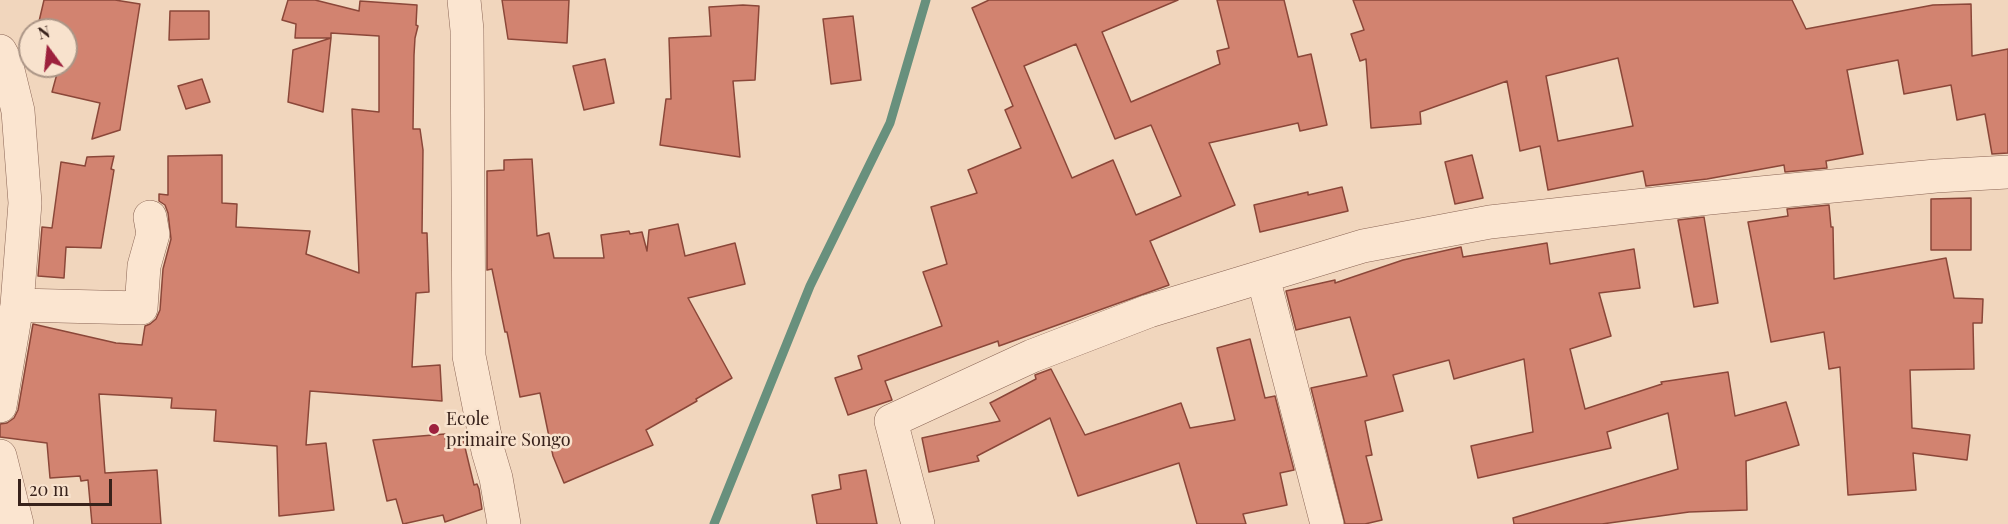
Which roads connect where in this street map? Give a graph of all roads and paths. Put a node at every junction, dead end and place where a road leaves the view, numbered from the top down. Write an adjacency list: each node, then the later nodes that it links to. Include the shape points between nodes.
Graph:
1 (464, 0): 10 (street, via 469,356)
2 (0, 51): 6 (street, via 18,111 22,156 25,203)
3 (2008, 172): 5 (street, via 1733,195 1490,222 1364,246)
4 (150, 217): 6 (street, via 153,234 144,266 141,308)
5 (1263, 278): 11 (street, via 1149,311 1032,356 891,421); 12 (street)
6 (17, 305): 7 (street)
7 (0, 406)
8 (0, 456): 9 (street)
9 (17, 524)
10 (504, 524)
11 (918, 524)
12 (1327, 524)

